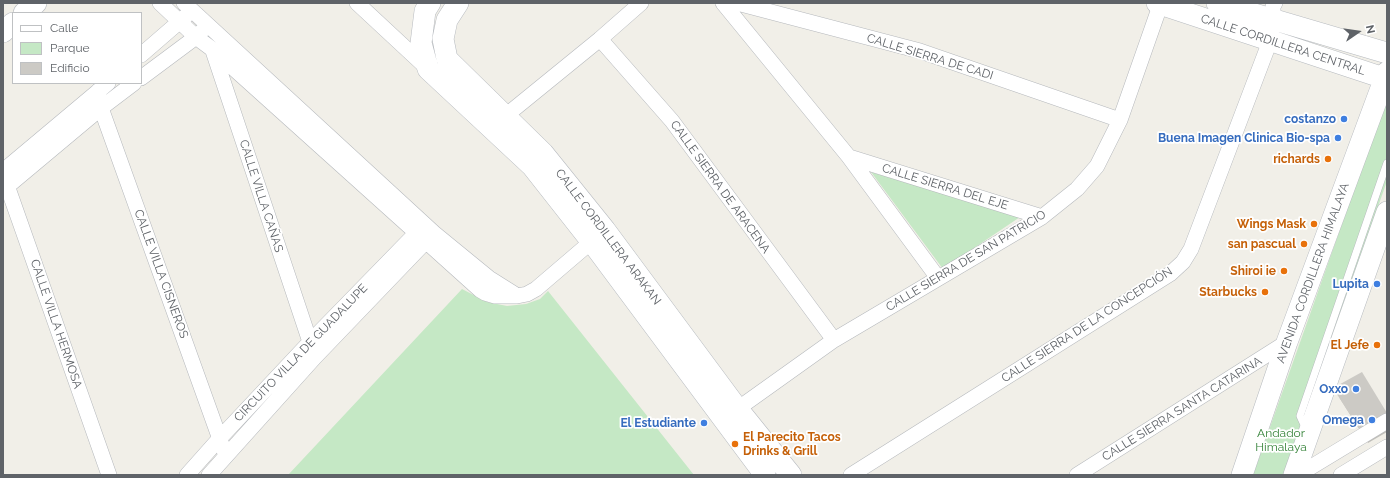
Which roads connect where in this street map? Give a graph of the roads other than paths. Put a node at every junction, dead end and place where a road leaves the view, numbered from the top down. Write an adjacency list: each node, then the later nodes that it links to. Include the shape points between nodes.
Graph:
1 (36, 3): 12 (street)
2 (160, 3): 14 (street)
3 (357, 3): 25 (street)
4 (430, 3): 25 (street, via 425,11 421,44)
5 (458, 3): 24 (street, via 447,20 443,39)
6 (641, 3): 19 (street)
7 (723, 3): 33 (street, CALLE SIERRA DEL EJE)
8 (737, 3): 31 (street, CALLE SIERRA DE CADI, via 920,51)
9 (1160, 3): 20 (street, CALLE CORDILLERA CENTRAL); 31 (street, CALLE SIERRA DE SAN PATRICIO)
10 (1217, 3): 13 (street, CALLE CORDILLERA CENTRAL)
11 (187, 7): 14 (street); 16 (street)
12 (25, 12)
13 (1274, 12): 20 (street, CALLE SIERRA DE LA CONCEPCIÓN); 22 (street, CALLE CORDILLERA CENTRAL)
14 (180, 22): 18 (street); 23 (street)
15 (12, 24): 17 (street)
16 (206, 25): 18 (street); 21 (street)
17 (3, 32)
18 (196, 37): 21 (street); 26 (street)
19 (600, 39): 32 (street); 42 (street, CALLE SIERRA DE ARACENA, via 672,121)
20 (1270, 41): 27 (street, CALLE CORDILLERA CENTRAL); 57 (street, CALLE SIERRA DE LA CONCEPCIÓN, via 1191,249 1183,262 1170,274)
21 (217, 44): 39 (street); 43 (street, CALLE VILLA CAÑAS)
22 (1387, 53)
23 (142, 54)
24 (447, 59): 25 (street); 32 (street, CALLE CORDILLERA ARAKAN)
25 (428, 69): 32 (street, CALLE CORDILLERA ARAKAN)
26 (142, 77)
27 (1386, 77): 44 (street, AVENIDA CORDILLERA HIMALAYA)
28 (133, 84): 30 (street)
29 (103, 87): 30 (street, CALLE VILLA CISNEROS); 35 (street)
30 (101, 108): 36 (street); 49 (street, CALLE VILLA CISNEROS)
31 (1120, 120): 38 (street, CALLE SIERRA DE SAN PATRICIO, via 1097,166 1077,189)
32 (498, 122): 40 (street, CALLE CORDILLERA ARAKAN, via 532,166)
33 (849, 156): 38 (street, CALLE SIERRA DEL EJE); 41 (street, CALLE SIERRA DEL EJE)
34 (1387, 163): 48 (lane, via 1300,416)
35 (3, 171)
36 (5, 183): 52 (street, CALLE VILLA HERMOSA)
37 (1387, 212): 48 (street)
38 (1042, 217): 41 (street, CALLE SIERRA DE SAN PATRICIO)
39 (426, 232): 40 (street, via 480,290 495,296 517,296 536,289); 43 (street, CIRCUITO VILLA DE GUADALUPE); 45 (street, CIRCUITO VILLA DE GUADALUPE)
40 (598, 236): 46 (street, CALLE CORDILLERA ARAKAN)
41 (938, 278): 42 (street, CALLE SIERRA DE SAN PATRICIO)
42 (834, 340): 46 (street, CALLE SIERRA DE SAN PATRICIO)
43 (310, 342): 45 (street, CALLE VILLA CAÑAS); 49 (street, CIRCUITO VILLA DE GUADALUPE)
44 (1287, 342): 58 (street, CALLE SIERRA SANTA CATARINA); 59 (street, AVENIDA CORDILLERA HIMALAYA)
45 (315, 357): 51 (street, CIRCUITO VILLA DE GUADALUPE)
46 (731, 414): 55 (street, CALLE CORDILLERA ARAKAN); 56 (street, CALLE CORDILLERA ARAKAN)
47 (1387, 421): 61 (street)
48 (1308, 433): 60 (street)
49 (219, 438): 51 (street, CALLE VILLA CISNEROS); 53 (street, CIRCUITO VILLA DE GUADALUPE)
50 (1387, 447): 62 (street)
51 (226, 456): 54 (street, CIRCUITO VILLA DE GUADALUPE)
52 (108, 475)
53 (187, 475)
54 (209, 475)
55 (765, 475)
56 (791, 475)
57 (851, 475)
58 (1076, 475)
59 (1242, 475)
60 (1294, 475)
61 (1298, 475)
62 (1341, 475)

